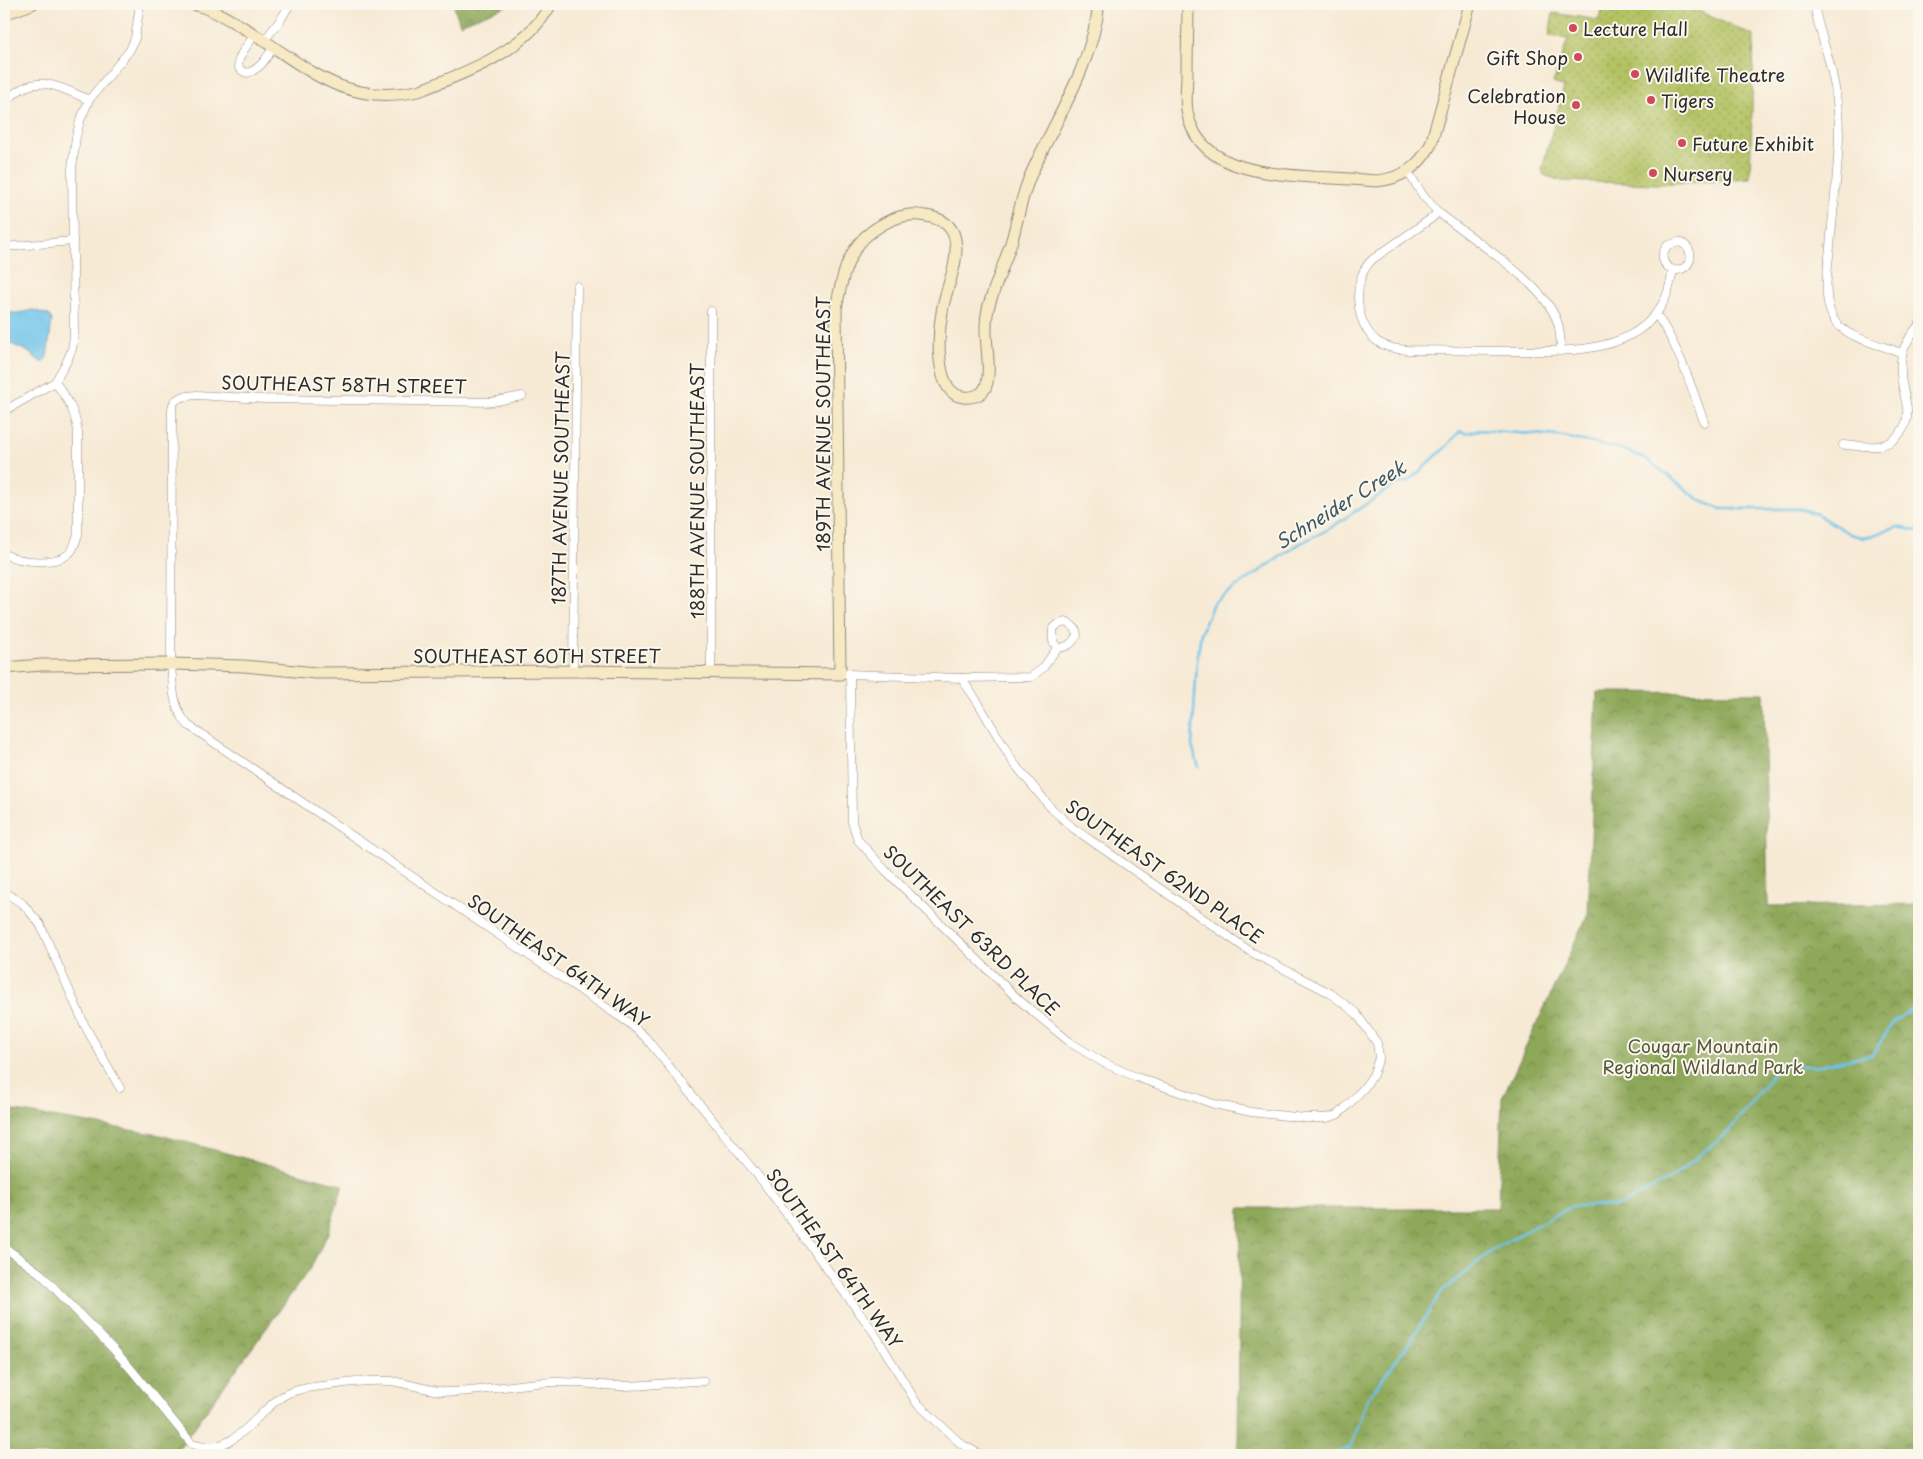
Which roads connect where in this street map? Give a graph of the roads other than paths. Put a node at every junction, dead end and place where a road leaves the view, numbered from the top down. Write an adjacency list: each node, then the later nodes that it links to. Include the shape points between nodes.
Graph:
1 (32, 4): 10 (street)
2 (140, 4): 13 (street, via 130,50)
3 (192, 4): 11 (street, via 222,16)
4 (290, 4): 11 (street)
5 (550, 4): 11 (street, via 524,39 506,52 431,86 406,93 377,94 347,89 312,73)
6 (1098, 4): 37 (street, 189TH AVENUE SOUTHEAST, via 1094,35 1080,75 1026,185 989,305 986,327 988,372 984,390 972,397 950,391 940,364 942,312 954,264 955,240 949,226 934,218 905,214 866,235 849,260 836,309)
7 (1188, 4): 14 (street, via 1187,113 1203,143 1224,160 1253,171 1376,181)
8 (1470, 4): 14 (street, via 1431,144 1418,164)
9 (1814, 4): 24 (street, via 1836,89 1838,112 1839,138 1827,282 1829,309 1840,328 1850,334)
10 (4, 14)
11 (264, 41)
12 (11, 97): 13 (street, via 28,85 37,84 63,89)
13 (89, 100): 16 (street, via 73,152)
14 (1408, 172): 15 (street)
15 (1438, 212): 23 (street, via 1538,291 1558,323); 23 (street, via 1373,259 1362,273 1359,296 1365,328 1378,342 1397,349)
16 (73, 241): 17 (street); 25 (street, via 74,336 72,349)
17 (4, 247)
18 (1673, 270): 21 (street, via 1664,301)
19 (576, 286): 35 (street, 187TH AVENUE SOUTHEAST)
20 (711, 311): 36 (street, 188TH AVENUE SOUTHEAST)
21 (1656, 314): 23 (street, via 1642,327 1615,341 1599,347); 29 (street, via 1676,350)
22 (1919, 325): 24 (street)
23 (1561, 352)
24 (1902, 352): 30 (street, via 1906,425 1900,434 1877,446)
25 (55, 382): 28 (street); 31 (street, via 72,405 77,425 76,542 72,550 56,560 22,560)
26 (522, 396): 27 (street, SOUTHEAST 58TH STREET, via 483,402 186,396 172,404)
27 (172, 409): 33 (street, SOUTHEAST 64TH WAY)
28 (4, 411)
29 (1704, 422)
30 (1843, 445)
31 (4, 554)
32 (1058, 648): 38 (street, SOUTHEAST 60TH STREET, via 1044,668 1030,677)
33 (171, 664): 34 (street, SOUTHEAST 60TH STREET); 35 (street, SOUTHEAST 60TH STREET, via 244,666 316,673); 45 (street, SOUTHEAST 64TH WAY, via 176,707 180,718 188,725 629,1023 645,1037 763,1182 873,1331 916,1402 962,1444)
34 (4, 668)
35 (573, 671): 36 (street, SOUTHEAST 60TH STREET)
36 (711, 672): 37 (street, SOUTHEAST 60TH STREET)
37 (845, 674): 38 (street, SOUTHEAST 60TH STREET); 39 (street, 189TH AVENUE SOUTHEAST, via 852,822)
38 (961, 678): 41 (street, SOUTHEAST 62ND PLACE, via 1012,762 1065,821 1251,952 1340,1000)
39 (858, 840): 41 (street, SOUTHEAST 63RD PLACE, via 1018,1000 1071,1043 1136,1077 1214,1104 1295,1118 1327,1118 1345,1108 1373,1075 1379,1058 1377,1043)
40 (4, 892): 42 (street, via 22,903 40,924 85,1026)
41 (1368, 1029)
42 (120, 1088)
43 (4, 1247): 44 (street, via 41,1274 114,1350 192,1444 212,1452 233,1444 251,1430 282,1396 309,1388 373,1381 453,1392 550,1382 623,1386)
44 (704, 1381)
45 (980, 1455)

